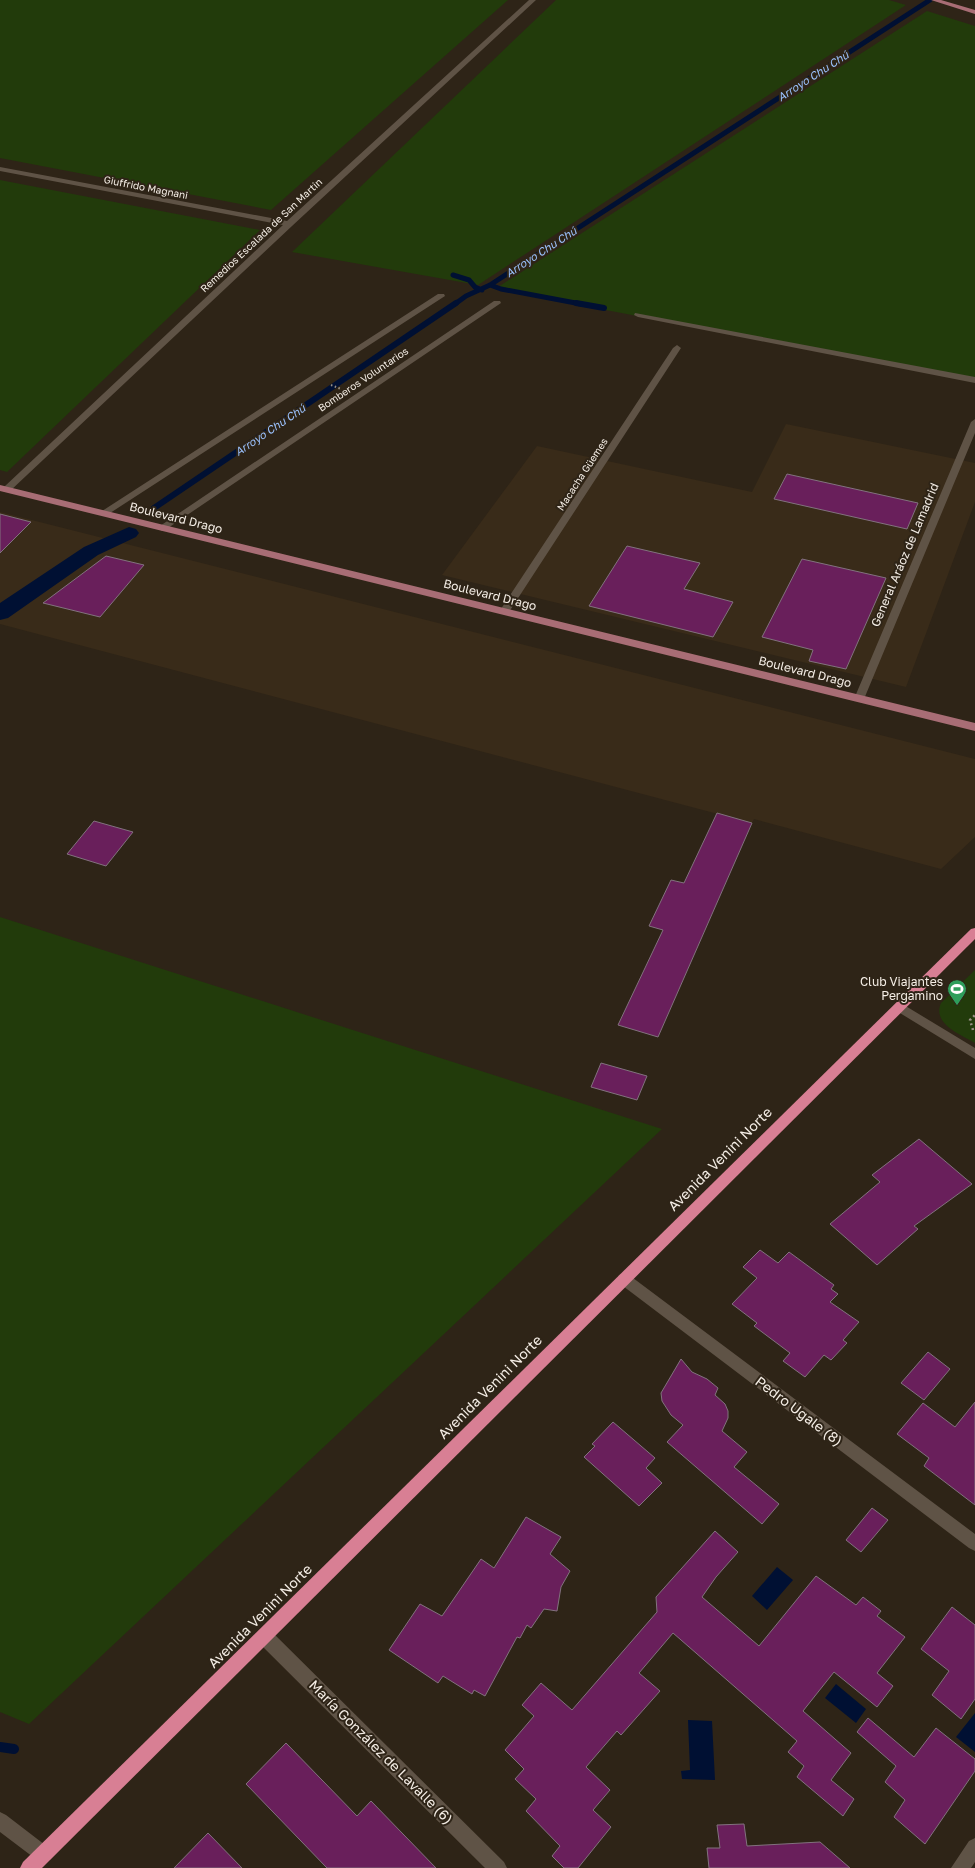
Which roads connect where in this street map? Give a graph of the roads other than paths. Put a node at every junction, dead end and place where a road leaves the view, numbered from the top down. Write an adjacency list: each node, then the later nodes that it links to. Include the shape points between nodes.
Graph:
1 (533, 0): 5 (street, Remedios Escalada de San Martin)
2 (937, 1): 3 (main road)
3 (975, 12)
4 (0, 169): 5 (street, Giuffrido Magnani)
5 (289, 224): 12 (street, Remedios Escalada de San Martin)
6 (441, 296): 13 (street)
7 (497, 303): 14 (street, Bomberos Voluntarios)
8 (638, 315): 10 (street)
9 (677, 348): 15 (street, Macacha Güemes)
10 (975, 380)
11 (975, 422): 16 (street, General Aráoz de Lamadrid)
12 (3, 489): 13 (main road, Boulevard Drago)
13 (104, 513): 14 (main road, Boulevard Drago)
14 (159, 527): 15 (main road, Boulevard Drago)
15 (504, 612): 16 (main road, Boulevard Drago)
16 (859, 699): 17 (main road, Boulevard Drago)
17 (975, 727)
18 (975, 932): 19 (highway, Avenida Venini Norte)
19 (899, 1007): 20 (street); 21 (highway, Avenida Venini Norte)
20 (975, 1054)
21 (624, 1279): 22 (street, Pedro Ugale (8)); 23 (highway, Avenida Venini Norte)
22 (975, 1543)
23 (264, 1637): 26 (highway, Avenida Venini Norte); 28 (street, María González de Lavalle (6))
24 (0, 1821): 26 (street)
25 (975, 1847): 29 (street)
26 (44, 1854): 27 (highway, Avenida Venini Norte)
27 (29, 1868)
28 (498, 1868)
29 (960, 1868)

